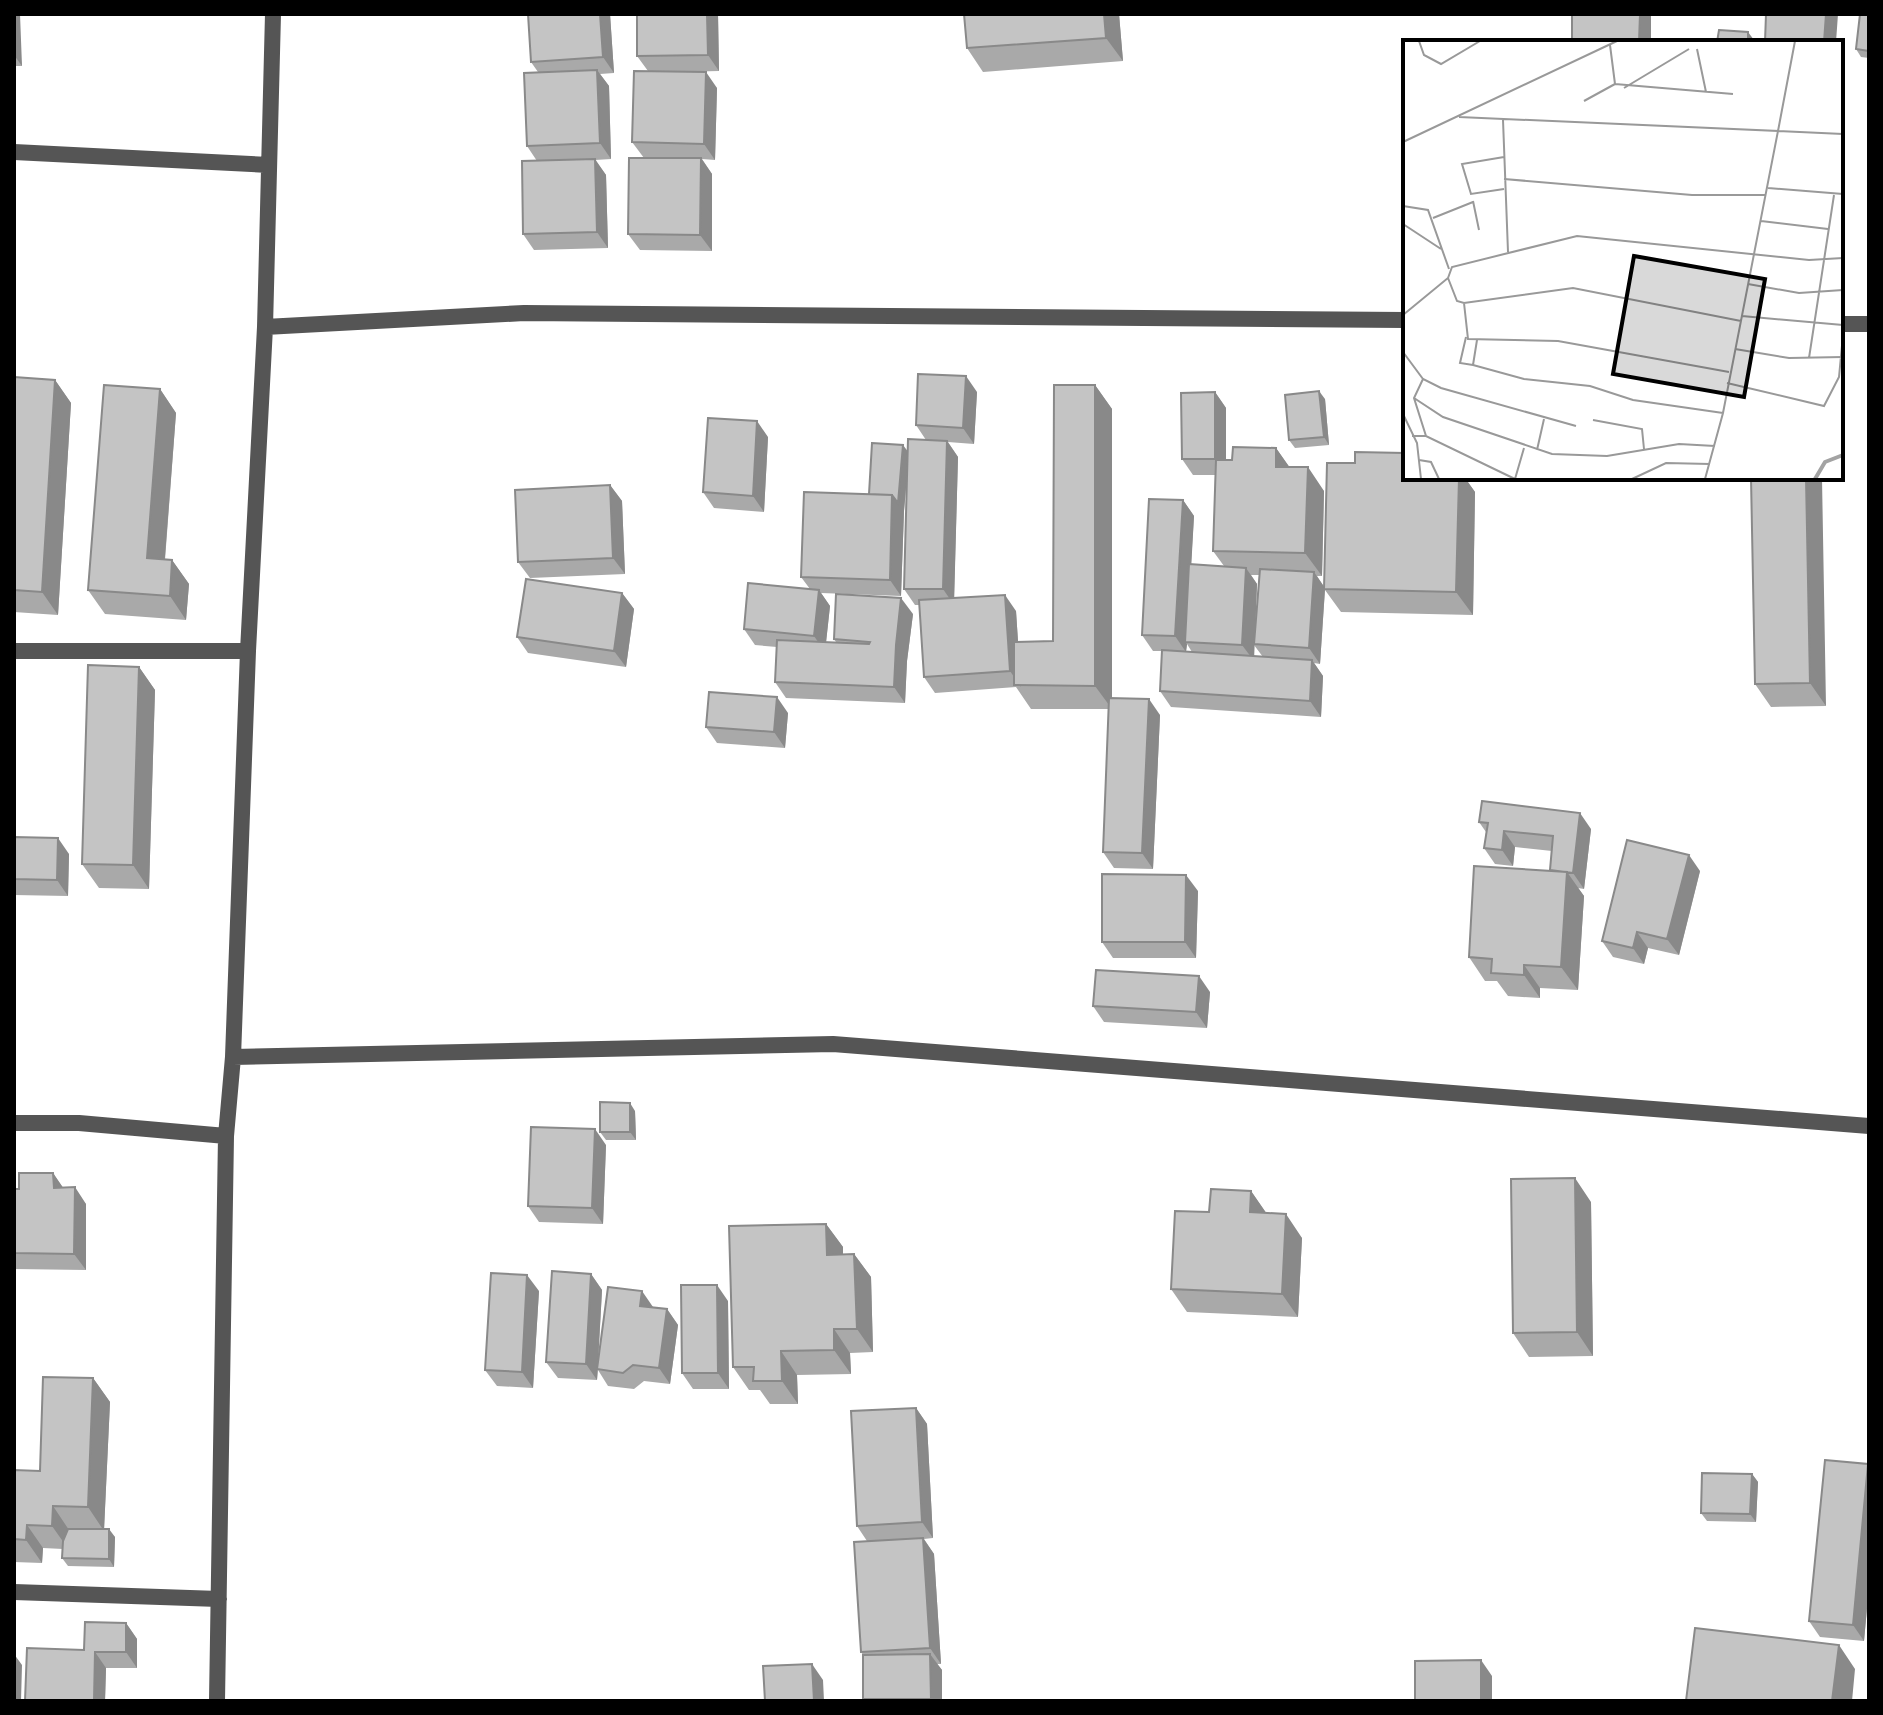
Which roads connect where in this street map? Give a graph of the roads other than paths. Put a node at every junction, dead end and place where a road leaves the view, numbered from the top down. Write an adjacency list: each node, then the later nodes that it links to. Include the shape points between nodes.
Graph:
1 (273, 14): 3 (street)
2 (14, 152): 3 (street)
3 (269, 165): 7 (street)
4 (1403, 320): 7 (street, via 524,313)
5 (1843, 324): 6 (street)
6 (1869, 324)
7 (265, 327): 9 (street)
8 (14, 651): 9 (street)
9 (248, 651): 10 (street)
10 (233, 1057): 12 (street, via 833,1044); 13 (street)
11 (14, 1123): 13 (street)
12 (1869, 1126)
13 (226, 1136): 15 (street)
14 (14, 1592): 15 (street)
15 (219, 1599): 16 (street)
16 (217, 1701)

